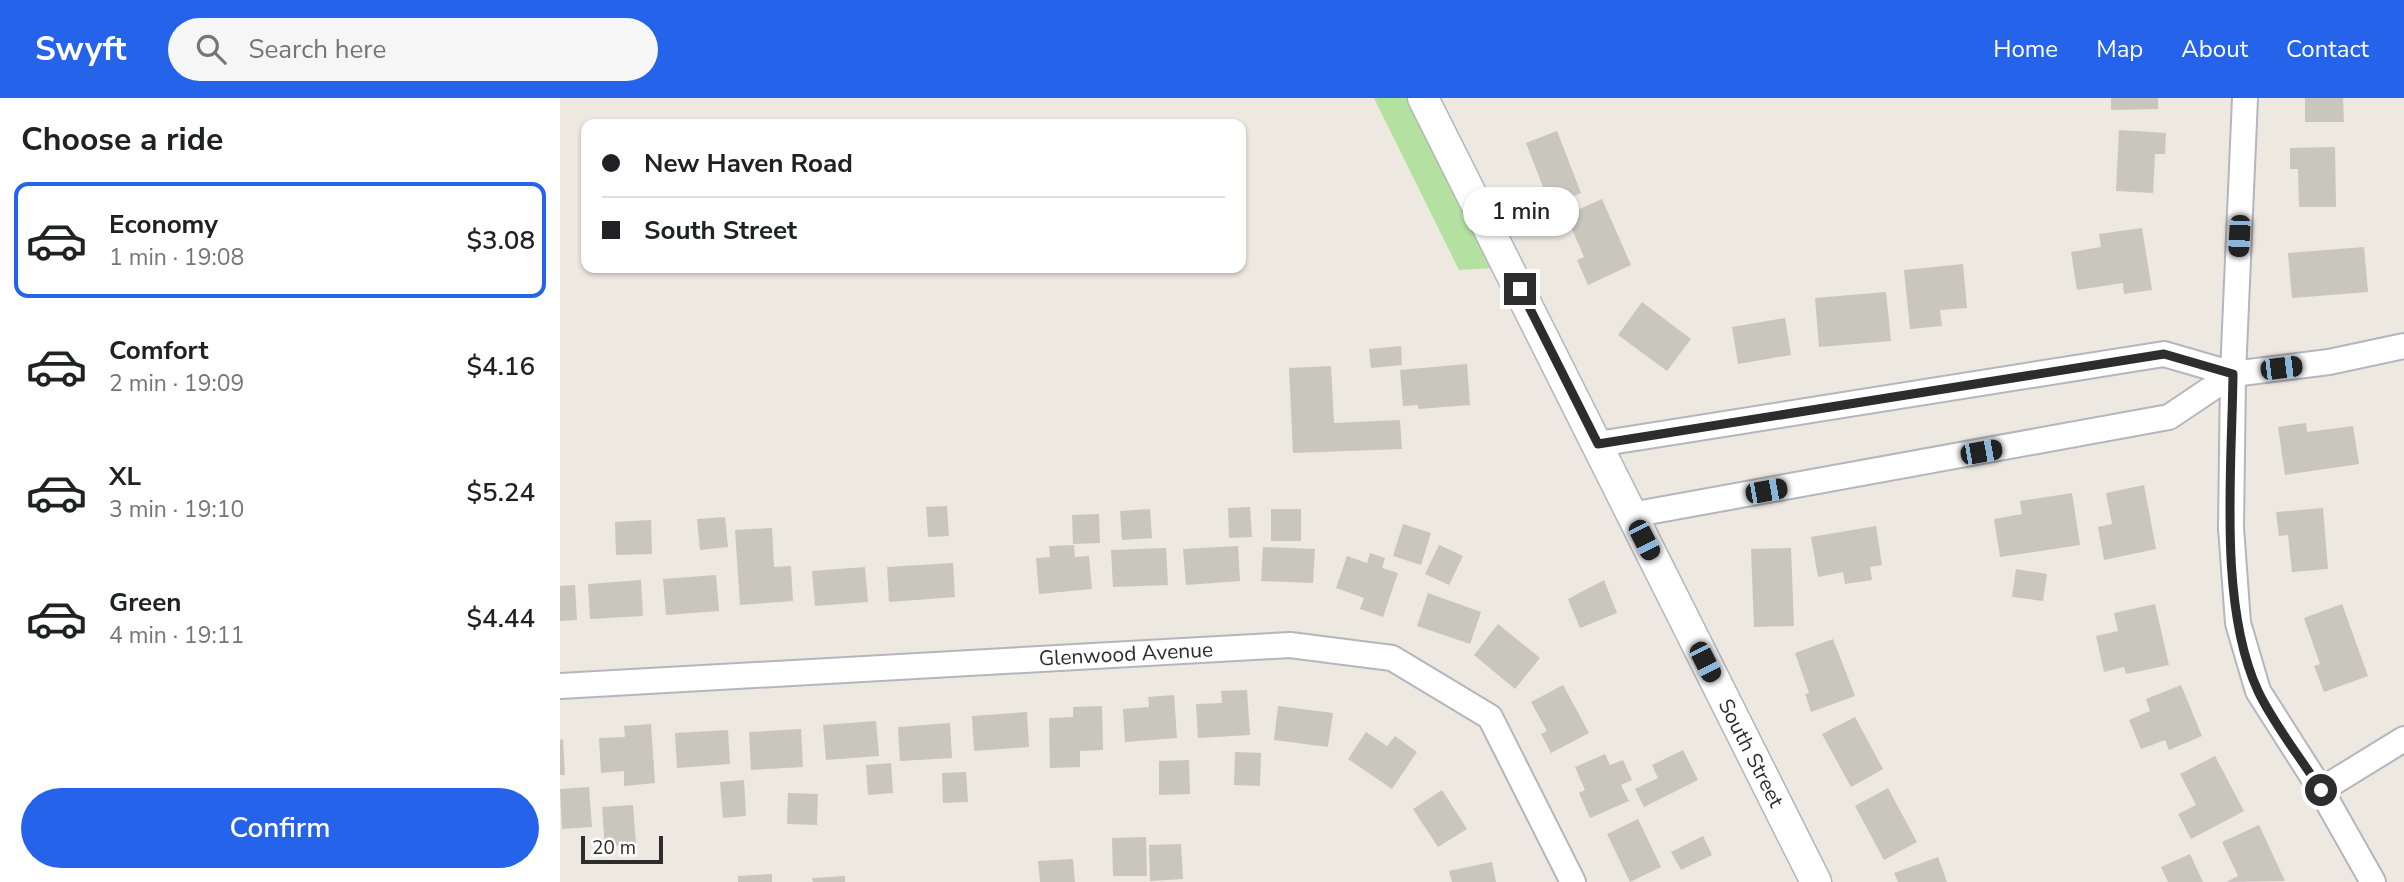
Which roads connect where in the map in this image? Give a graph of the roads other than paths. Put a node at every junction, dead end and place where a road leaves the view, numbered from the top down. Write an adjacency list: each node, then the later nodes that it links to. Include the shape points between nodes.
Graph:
1 (1423, 98): 5 (street, South Street)
2 (2245, 98): 4 (street)
3 (2404, 346): 4 (street, via 2329,362)
4 (2233, 374): 5 (street, via 2164,354); 6 (street, via 2169,417); 9 (street, via 2231,528 2238,623 2258,691)
5 (1598, 444): 6 (street, South Street)
6 (1631, 515): 11 (street, South Street)
7 (560, 686): 10 (street, Glenwood Avenue, via 1290,645 1392,658 1490,717)
8 (2404, 740): 9 (street)
9 (2321, 790): 12 (street)
10 (1573, 882)
11 (1816, 882)
12 (2373, 882)

